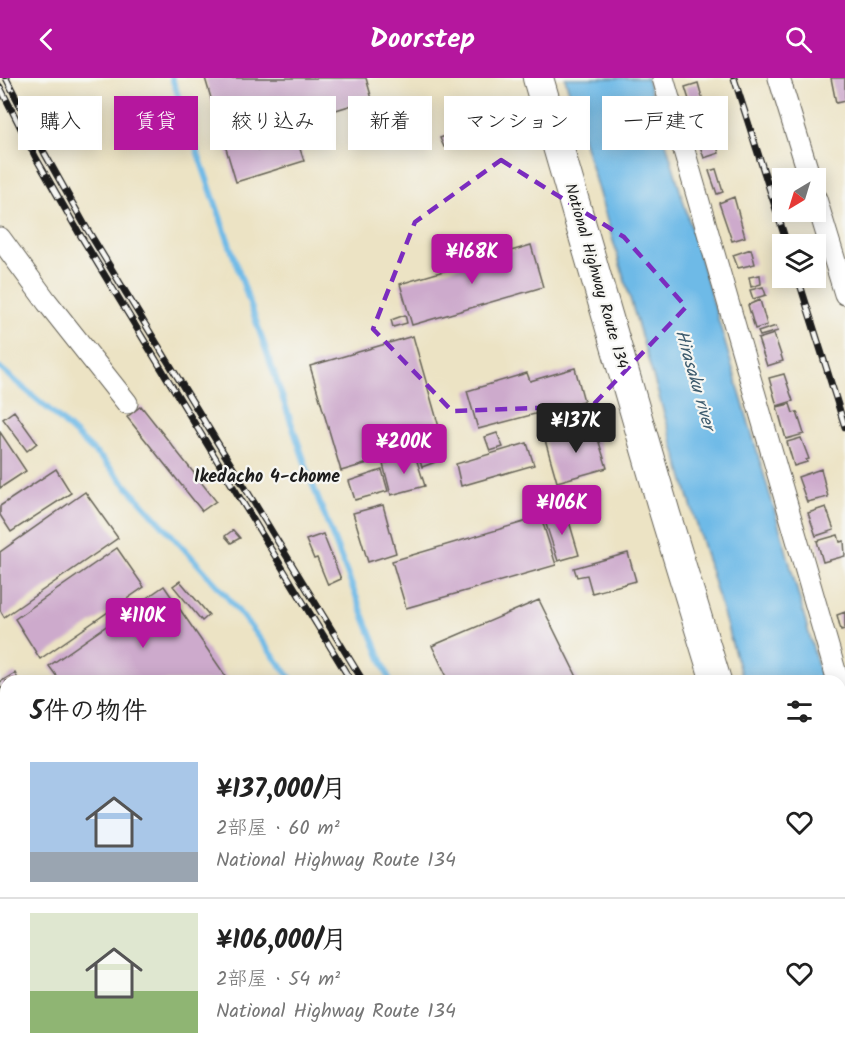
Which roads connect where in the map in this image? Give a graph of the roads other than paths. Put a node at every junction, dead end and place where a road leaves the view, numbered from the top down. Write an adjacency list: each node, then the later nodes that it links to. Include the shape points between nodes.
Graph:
1 (518, 78): 10 (highway, National Highway Route 134)
2 (538, 78): 11 (highway, National Highway Route 134)
3 (663, 78): 12 (street)
4 (779, 78): 5 (street)
5 (807, 168)
6 (823, 222): 8 (street)
7 (0, 238): 9 (street)
8 (845, 294)
9 (127, 403)
10 (692, 675)
11 (714, 675)
12 (836, 675)

